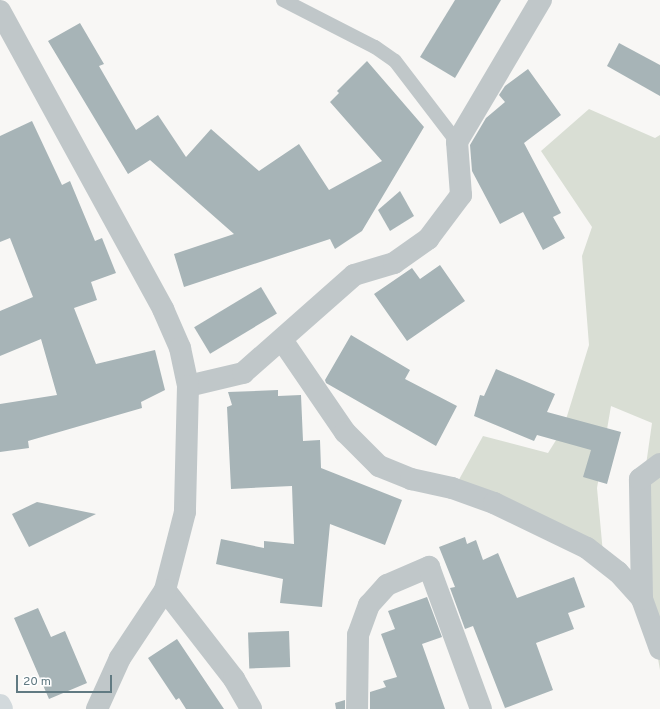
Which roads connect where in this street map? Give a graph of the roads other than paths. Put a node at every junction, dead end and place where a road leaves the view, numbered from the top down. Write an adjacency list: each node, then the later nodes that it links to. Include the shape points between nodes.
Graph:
1 (284, 0): 4 (lane, via 375,47 395,61)
2 (541, 0): 4 (street)
3 (0, 11): 6 (street, via 164,309 180,348)
4 (457, 142): 5 (street, via 461,195 428,239 394,263 354,275)
5 (282, 340): 6 (street, via 243,373); 9 (street, via 345,432 379,466 411,479 452,488 494,503 586,548 618,572)
6 (188, 386): 8 (street, via 185,512)
7 (660, 464): 9 (street, via 640,479)
8 (165, 590): 13 (street, via 120,658); 14 (street, via 234,679)
9 (642, 599): 10 (street)
10 (660, 649)
11 (0, 705): 12 (main road)
12 (2, 709)
13 (97, 709)
14 (251, 709)
15 (357, 709): 16 (street, via 358,635 369,604 387,585 429,567)
16 (481, 709)

